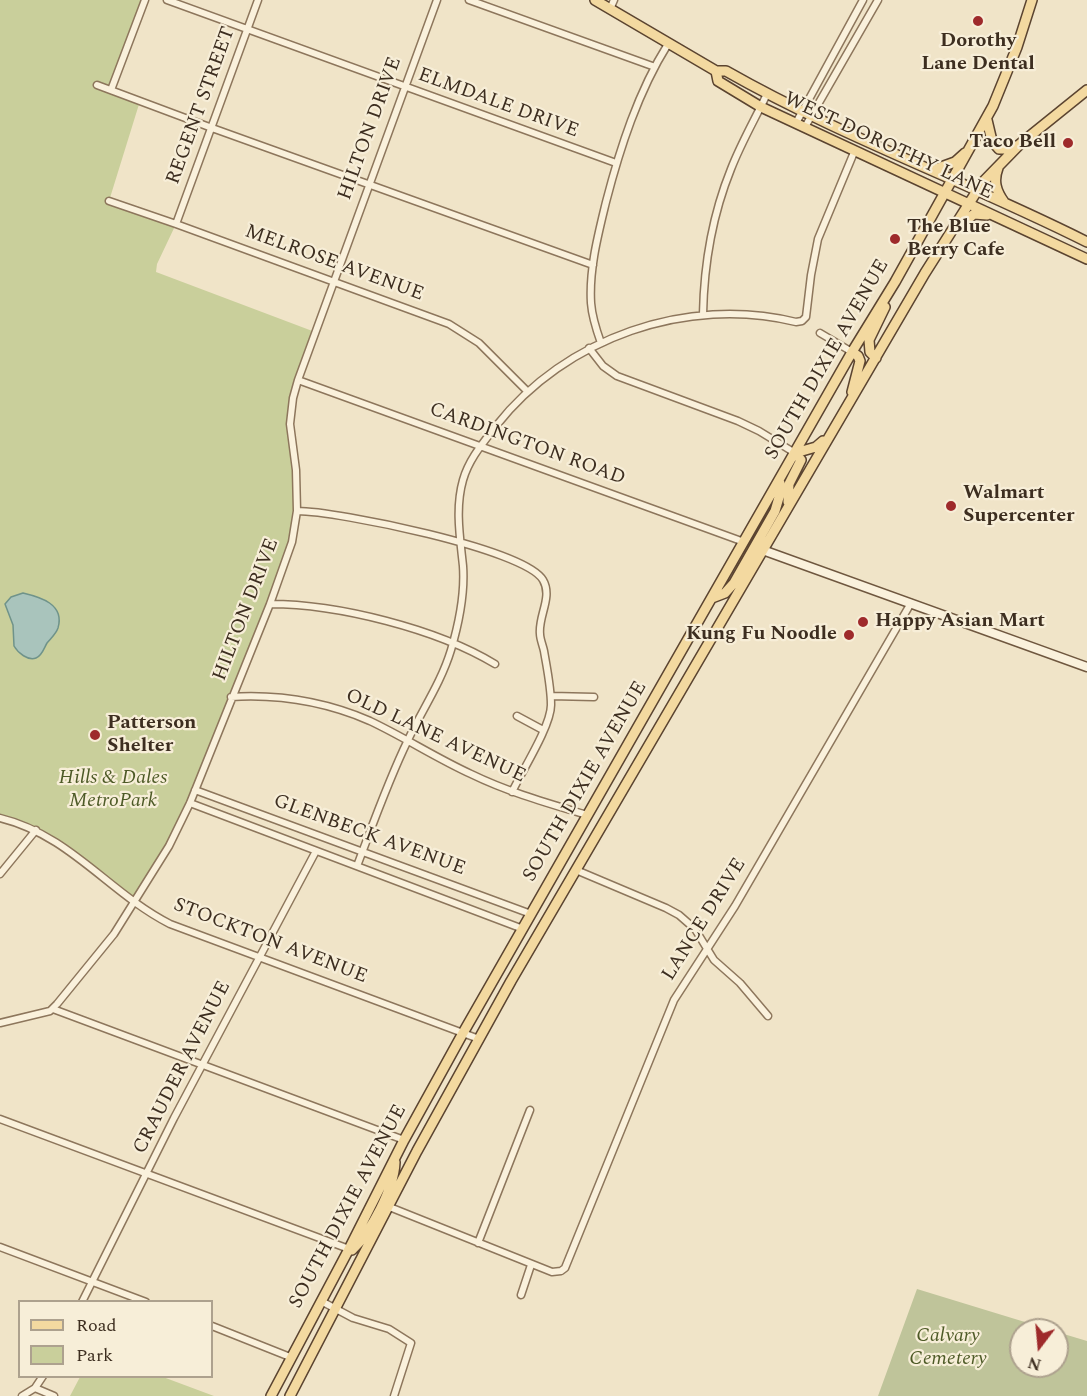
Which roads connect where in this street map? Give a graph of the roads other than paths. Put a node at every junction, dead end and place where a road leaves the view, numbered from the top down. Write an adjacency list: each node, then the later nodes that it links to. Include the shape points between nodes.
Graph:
1 (145, 0): 19 (street)
2 (166, 0): 11 (street, ELMDALE DRIVE)
3 (258, 0): 11 (street, REGENT STREET)
4 (437, 0): 18 (street, HILTON DRIVE)
5 (469, 0): 14 (street)
6 (595, 0): 10 (main road, WEST DOROTHY LANE)
7 (864, 0): 9 (street); 13 (street)
8 (1032, 0): 24 (main road, SOUTH DIXIE AVENUE)
9 (876, 3): 15 (street)
10 (612, 4): 12 (main road, WEST DOROTHY LANE)
11 (247, 29): 18 (street, ELMDALE DRIVE); 26 (street, REGENT STREET)
12 (668, 44): 14 (street); 16 (main road, WEST DOROTHY LANE)
13 (828, 63): 15 (street); 23 (street)
14 (655, 67): 30 (street)
15 (838, 69): 23 (street)
16 (716, 71): 21 (main road, WEST DOROTHY LANE, via 726,71); 22 (main road, WEST DOROTHY LANE, via 718,81)
17 (97, 85): 19 (street)
18 (404, 87): 30 (street, ELMDALE DRIVE); 34 (street, HILTON DRIVE)
19 (111, 90): 26 (street)
20 (1087, 90): 27 (main road, SOUTH DIXIE AVENUE)
21 (767, 94): 22 (street); 23 (main road, WEST DOROTHY LANE)
22 (761, 107): 25 (main road, WEST DOROTHY LANE); 48 (street, via 731,170 716,215 706,261)
23 (807, 113): 25 (street); 25 (street); 32 (main road, WEST DOROTHY LANE)
24 (987, 120): 27 (main road, via 992,141 999,149); 28 (main road, SOUTH DIXIE AVENUE)
25 (800, 125): 29 (main road, WEST DOROTHY LANE)
26 (212, 128): 34 (street); 41 (street, REGENT STREET)
27 (1020, 144): 31 (main road, SOUTH DIXIE AVENUE)
28 (971, 147): 32 (main road, via 955,162); 33 (main road, SOUTH DIXIE AVENUE)
29 (855, 150): 35 (main road, WEST DOROTHY LANE); 48 (street, via 818,239 806,317 799,322 752,314)
30 (616, 163): 45 (street)
31 (1000, 164): 36 (main road, SOUTH DIXIE AVENUE); 39 (main road, via 996,188)
32 (933, 170): 33 (main road, WEST DOROTHY LANE)
33 (952, 180): 35 (main road, SOUTH DIXIE AVENUE); 36 (main road, WEST DOROTHY LANE)
34 (368, 184): 45 (street); 46 (street, HILTON DRIVE)
35 (945, 192): 38 (main road, WEST DOROTHY LANE); 47 (main road, SOUTH DIXIE AVENUE)
36 (976, 192): 38 (main road, SOUTH DIXIE AVENUE); 39 (main road, WEST DOROTHY LANE)
37 (109, 201): 41 (street, MELROSE AVENUE)
38 (969, 204): 40 (main road, WEST DOROTHY LANE); 42 (main road, SOUTH DIXIE AVENUE)
39 (1005, 204): 43 (main road, WEST DOROTHY LANE)
40 (992, 215): 42 (main road, via 974,214); 44 (main road, WEST DOROTHY LANE)
41 (176, 224): 46 (street, MELROSE AVENUE)
42 (951, 232): 53 (main road, SOUTH DIXIE AVENUE)
43 (1087, 242)
44 (1087, 259)
45 (593, 266): 50 (street, via 591,303)
46 (333, 282): 54 (street, HILTON DRIVE); 55 (street, MELROSE AVENUE, via 460,329)
47 (895, 282): 52 (main road, SOUTH DIXIE AVENUE); 53 (main road, via 869,340 870,352)
48 (703, 314): 50 (street, via 673,319)
49 (820, 333): 52 (street)
50 (601, 343): 51 (street)
51 (589, 348): 55 (street); 59 (street, via 617,376 738,421)
52 (852, 352): 56 (main road, via 860,361); 59 (main road, SOUTH DIXIE AVENUE)
53 (876, 358): 56 (main road, SOUTH DIXIE AVENUE)
54 (298, 380): 58 (street, CARDINGTON ROAD); 62 (street, HILTON DRIVE, via 290,424)
55 (527, 391): 58 (street)
56 (849, 403): 57 (main road, SOUTH DIXIE AVENUE)
57 (827, 438): 59 (main road, via 816,447); 61 (main road, SOUTH DIXIE AVENUE)
58 (480, 446): 63 (street, CARDINGTON ROAD); 64 (street, via 460,492)
59 (795, 453): 60 (main road, SOUTH DIXIE AVENUE); 61 (main road, via 801,460 789,484)
60 (780, 480): 63 (main road, SOUTH DIXIE AVENUE); 65 (main road, via 778,503)
61 (788, 504): 65 (main road, SOUTH DIXIE AVENUE)
62 (297, 511): 64 (street, via 393,526); 68 (street, HILTON DRIVE, via 292,542)
63 (744, 542): 66 (main road, SOUTH DIXIE AVENUE)
64 (460, 543): 69 (street, via 463,586); 72 (street, via 522,564 545,582 547,596 539,633)
65 (759, 548): 66 (main road, via 725,593); 67 (street); 87 (main road, SOUTH DIXIE AVENUE)
66 (712, 598): 81 (main road, SOUTH DIXIE AVENUE)
67 (911, 603): 71 (street); 92 (street, LANCE DRIVE)
68 (270, 604): 69 (street, via 347,613); 73 (street, HILTON DRIVE)
69 (453, 644): 70 (street); 77 (street)
70 (495, 664)
71 (1087, 667)
72 (551, 696): 74 (street); 76 (street)
73 (231, 697): 77 (street, OLD LANE AVENUE, via 281,698 327,706); 78 (street, HILTON DRIVE)
74 (594, 697)
75 (517, 716): 76 (street)
76 (543, 730): 79 (street)
77 (408, 740): 79 (street, OLD LANE AVENUE); 85 (street)
78 (195, 790): 80 (street, HILTON DRIVE); 85 (street, GLENBECK AVENUE)
79 (512, 792): 81 (street, OLD LANE AVENUE)
80 (190, 803): 84 (street, GLENBECK AVENUE); 89 (street, HILTON DRIVE, via 170,846)
81 (587, 815): 90 (main road, SOUTH DIXIE AVENUE)
82 (0, 818): 83 (street, STOCKTON AVENUE)
83 (36, 830): 88 (street); 89 (street, STOCKTON AVENUE)
84 (316, 851): 86 (street, GLENBECK AVENUE); 93 (street, CRAUDER AVENUE)
85 (363, 851): 86 (street); 90 (street, GLENBECK AVENUE)
86 (357, 866): 91 (street, GLENBECK AVENUE)
87 (576, 870): 92 (street, via 679,915 695,929); 98 (main road, SOUTH DIXIE AVENUE)
88 (0, 874)
89 (134, 902): 93 (street, STOCKTON AVENUE, via 170,924); 94 (street, HILTON DRIVE, via 114,934)
90 (531, 914): 91 (main road, SOUTH DIXIE AVENUE)
91 (523, 928): 97 (main road, SOUTH DIXIE AVENUE)
92 (708, 950): 95 (street); 109 (street, LANCE DRIVE, via 667,1015 564,1268 552,1272)
93 (260, 957): 97 (street, STOCKTON AVENUE); 99 (street, CRAUDER AVENUE)
94 (53, 1009): 96 (street); 99 (street)
95 (768, 1016)
96 (0, 1023)
97 (463, 1033): 98 (street, STOCKTON AVENUE); 102 (main road, SOUTH DIXIE AVENUE)
98 (479, 1039): 105 (main road, SOUTH DIXIE AVENUE)
99 (203, 1065): 102 (street); 104 (street, CRAUDER AVENUE)
100 (530, 1110): 106 (street)
101 (0, 1119): 104 (street)
102 (404, 1140): 103 (main road, SOUTH DIXIE AVENUE)
103 (395, 1157): 105 (main road); 108 (main road, SOUTH DIXIE AVENUE)
104 (148, 1173): 108 (street); 110 (street, CRAUDER AVENUE)
105 (385, 1206): 106 (street); 108 (main road); 115 (main road, SOUTH DIXIE AVENUE)
106 (478, 1243): 109 (street)
107 (0, 1247): 110 (street)
108 (347, 1253): 114 (main road, SOUTH DIXIE AVENUE)
109 (531, 1265): 111 (street)
110 (92, 1281): 112 (street, CRAUDER AVENUE); 113 (street)
111 (521, 1295)
112 (83, 1300)
113 (141, 1300)
114 (321, 1300): 115 (street); 117 (main road, SOUTH DIXIE AVENUE)
115 (336, 1307): 123 (main road, SOUTH DIXIE AVENUE); 124 (street, via 353,1318 389,1329 411,1343)
116 (213, 1326): 117 (street)
117 (291, 1357): 122 (main road, SOUTH DIXIE AVENUE)
118 (42, 1378): 119 (street)
119 (35, 1388): 120 (street); 121 (street)
120 (22, 1396)
121 (54, 1396)
122 (271, 1396)
123 (290, 1396)
124 (394, 1396)

